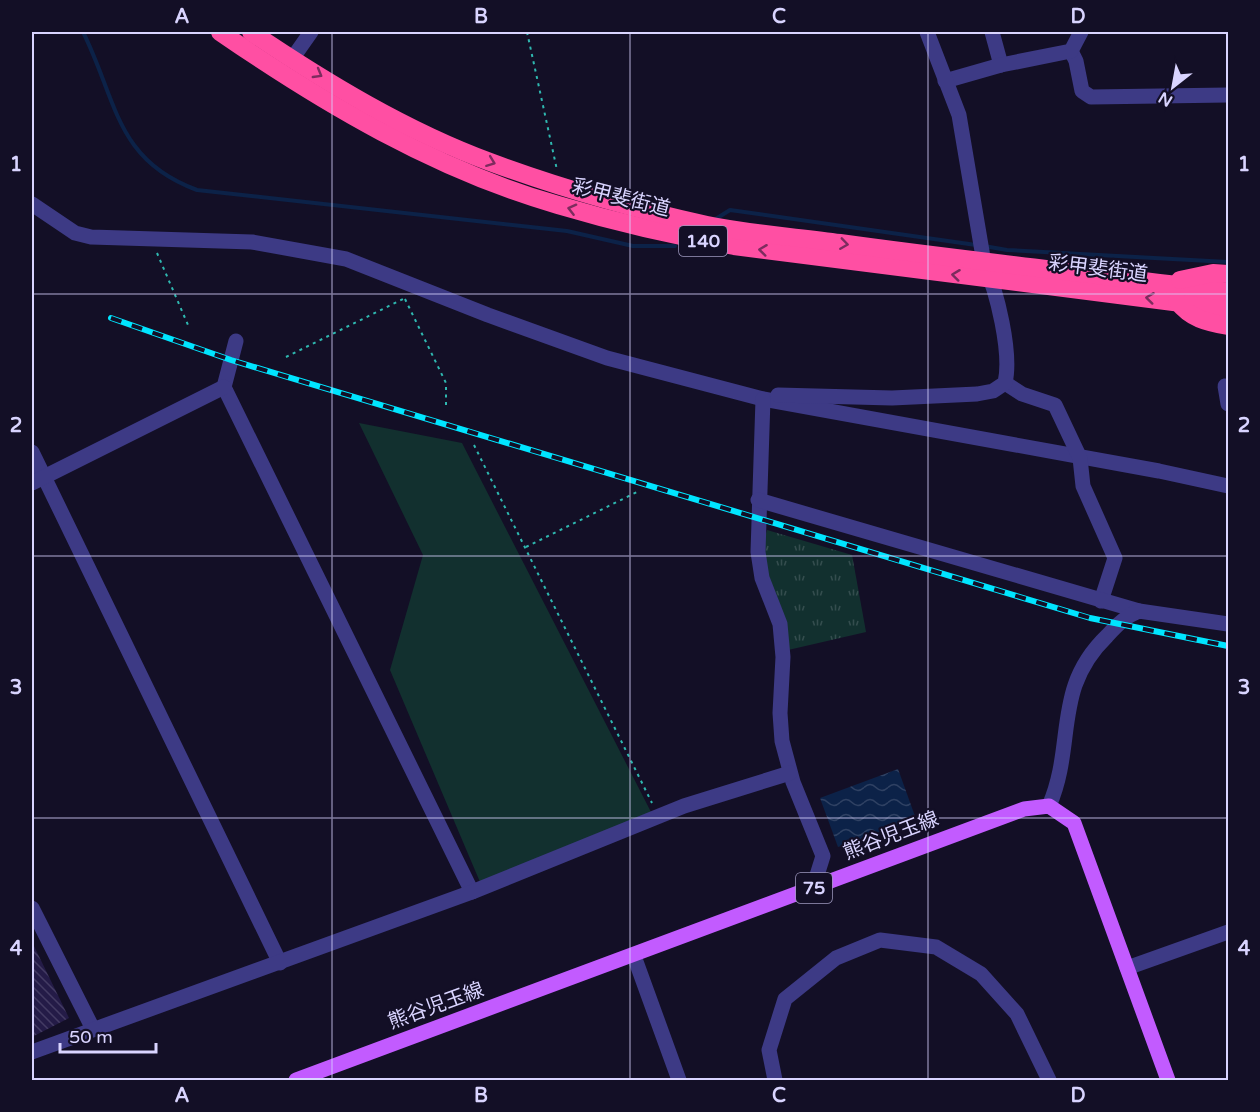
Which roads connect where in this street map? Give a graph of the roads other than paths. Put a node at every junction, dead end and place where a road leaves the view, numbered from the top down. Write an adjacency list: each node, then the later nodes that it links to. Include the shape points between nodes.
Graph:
1 (220, 32): 13 (highway, 彩甲斐街道 / 140, one-way to 1, via 734,246 556,205 404,143 284,76)
2 (251, 32): 8 (highway, 彩甲斐街道 / 140)
3 (311, 32): 8 (street)
4 (927, 32): 10 (street)
5 (992, 32): 9 (street)
6 (1081, 32): 7 (street)
7 (1071, 51): 9 (street); 11 (street, via 1082,91 1091,97)
8 (292, 59): 13 (highway, 彩甲斐街道 / 140, one-way to 13, via 412,127 487,161 555,185 710,225)
9 (1001, 65): 10 (street)
10 (945, 81): 13 (street, via 959,115)
11 (1228, 95)
12 (32, 204): 24 (street, via 75,233 105,239 252,242 346,259 607,358)
13 (988, 271): 15 (highway, 彩甲斐街道 / 140); 17 (highway, 彩甲斐街道 / 140, one-way to 13); 21 (street, via 1009,367)
14 (1228, 274): 15 (highway, via 1213,273)
15 (1166, 283): 16 (highway, 彩甲斐街道 / 140)
16 (1228, 292)
17 (1177, 301): 18 (highway, 彩甲斐街道 / 140); 19 (highway, via 1188,315)
18 (1228, 309)
19 (1228, 326)
20 (236, 341): 23 (street)
21 (1005, 383): 24 (street, via 993,392 977,394 892,398 782,394); 27 (street, via 1022,394 1055,405)
22 (1225, 386): 25 (street)
23 (224, 387): 28 (street); 37 (street)
24 (763, 399): 27 (street); 30 (street)
25 (1228, 405)
26 (32, 452): 28 (street)
27 (1080, 458): 29 (street); 31 (street, via 1083,486 1114,558)
28 (38, 480): 41 (street)
29 (1228, 486)
30 (758, 500): 31 (street); 34 (street, via 762,578 780,624 780,713)
31 (1101, 601): 32 (street)
32 (1139, 611): 33 (street); 35 (street, via 1128,615 1081,665 1074,684 1059,781)
33 (1228, 624)
34 (790, 773): 36 (street, via 823,856); 37 (street, via 658,817)
35 (1049, 806): 36 (main road, 熊谷児玉線 / 75, via 1023,809); 42 (main road, via 1074,823)
36 (813, 888): 40 (main road, 熊谷児玉線 / 75)
37 (472, 892): 41 (street)
38 (32, 908): 43 (street)
39 (1228, 932): 42 (street)
40 (634, 956): 45 (main road, 熊谷児玉線 / 75); 46 (street)
41 (280, 963): 43 (street)
42 (1127, 968): 49 (main road)
43 (93, 1029): 44 (street)
44 (32, 1052)
45 (296, 1080)
46 (679, 1080)
47 (775, 1080): 48 (street, via 769,1050 785,999 836,958 880,940 936,947 981,974 1017,1014)
48 (1049, 1080)
49 (1168, 1080)

